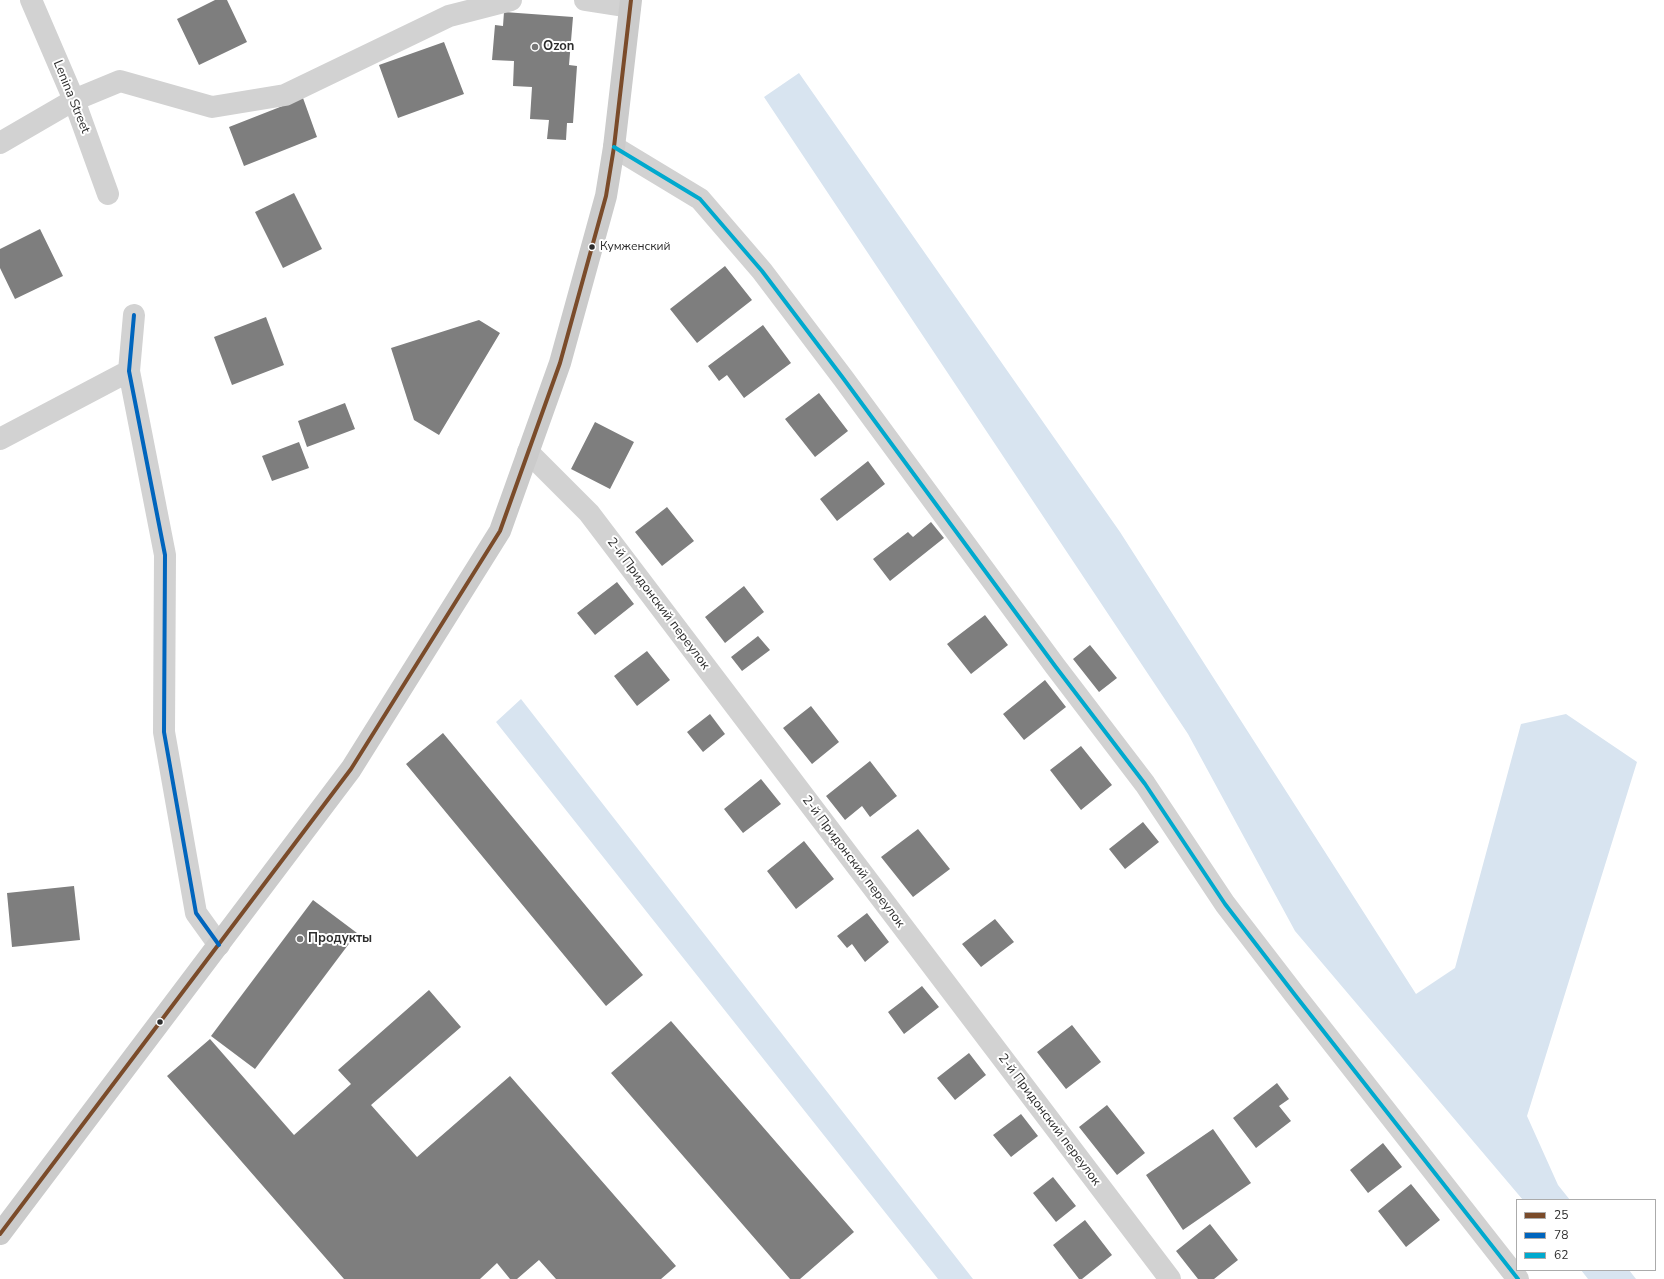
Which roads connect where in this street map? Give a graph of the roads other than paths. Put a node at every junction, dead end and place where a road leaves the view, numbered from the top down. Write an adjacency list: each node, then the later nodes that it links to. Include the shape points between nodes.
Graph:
1 (31, 0): 5 (street, Lenina Street)
2 (511, 0): 5 (street, via 449,16 285,95 212,107 120,81)
3 (585, 0): 4 (street)
4 (631, 4): 7 (street)
5 (74, 100): 6 (street); 8 (street, Lenina Street)
6 (0, 143)
7 (614, 147): 12 (street, via 606,196 560,363); 16 (street, via 700,199 762,271 1145,784 1225,904)
8 (108, 194)
9 (134, 315): 10 (street)
10 (129, 371): 11 (street); 13 (street, via 165,554 164,732 196,913)
11 (0, 440)
12 (528, 452): 13 (street, via 500,531 351,769); 15 (street, 2-й Придонский переулок, via 589,513)
13 (218, 945): 14 (street)
14 (0, 1234)
15 (1170, 1279)
16 (1518, 1279)

